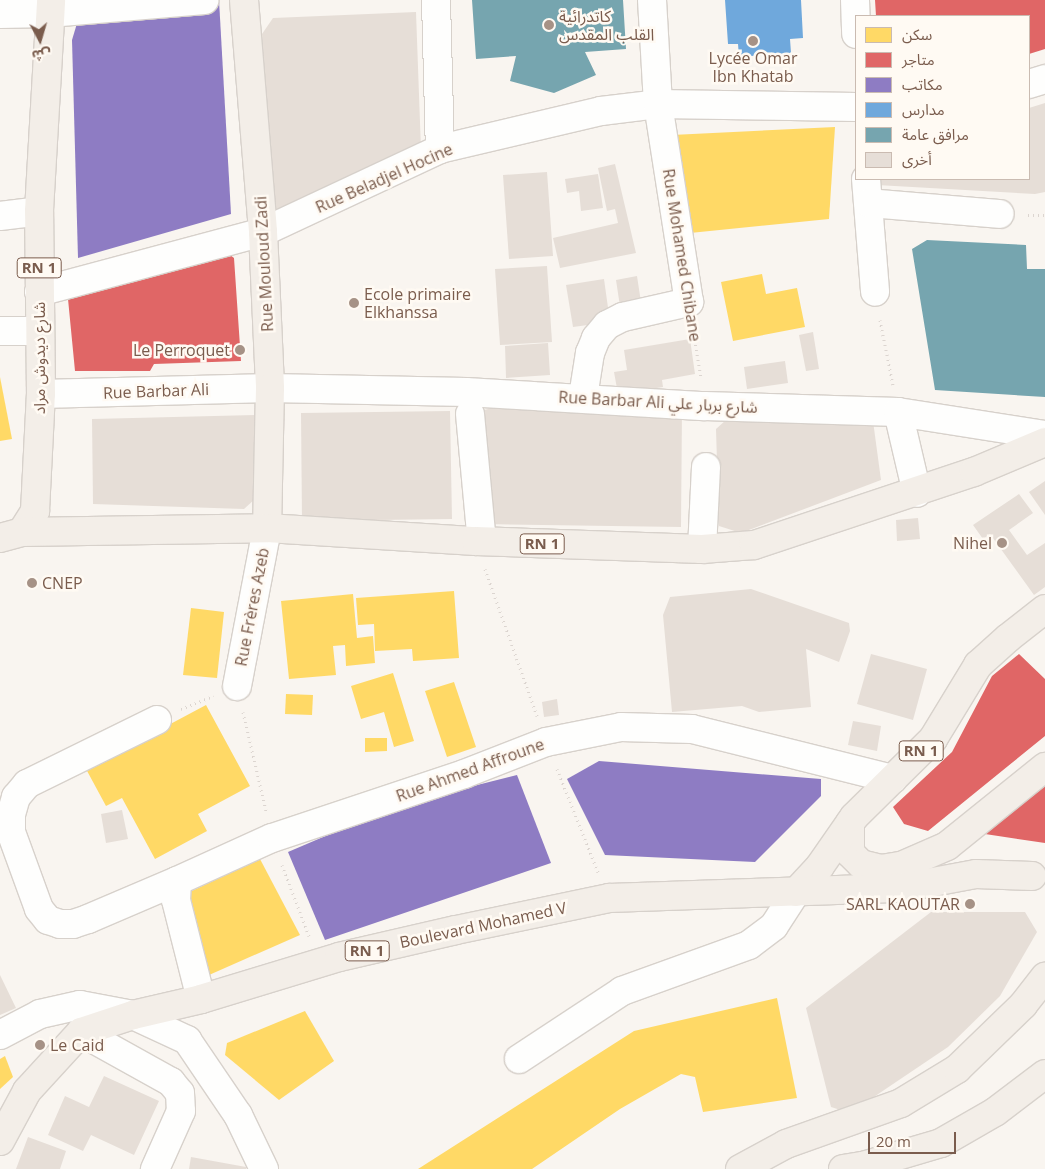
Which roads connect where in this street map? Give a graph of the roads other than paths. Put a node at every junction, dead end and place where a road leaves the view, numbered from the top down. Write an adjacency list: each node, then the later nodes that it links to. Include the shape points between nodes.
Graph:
1 (204, 0): 6 (street)
2 (244, 0): 18 (main road, Rue Mouloud Zadi)
3 (436, 0): 13 (street)
4 (652, 0): 11 (street, Rue Mohamed Chibane)
5 (855, 0): 8 (street)
6 (50, 6): 7 (street); 15 (main road, شارع ديدوش مراد / RN 1)
7 (0, 14)
8 (855, 15)
9 (1045, 79): 10 (street)
10 (1030, 84)
11 (658, 104): 12 (street, Rue Beladjel Hocine); 13 (street, Rue Beladjel Hocine, via 601,111); 25 (street, Rue Mohamed Chibane, via 689,302 623,317 607,325 593,346)
12 (855, 107)
13 (440, 150): 18 (street, Rue Beladjel Hocine)
14 (868, 191): 16 (street); 20 (street)
15 (39, 210): 17 (street); 19 (main road, شارع ديدوش مراد / RN 1)
16 (1000, 214)
17 (0, 216)
18 (263, 232): 19 (street, Rue Beladjel Hocine); 23 (main road, Rue Mouloud Zadi)
19 (39, 292): 22 (main road, شارع ديدوش مراد / RN 1)
20 (875, 292)
21 (0, 331): 22 (street)
22 (40, 331): 24 (main road, شارع ديدوش مراد / RN 1)
23 (270, 388): 24 (street, Rue Barbar Ali); 25 (street, Rue Barbar Ali شارع بربار علي); 32 (main road, Rue Mouloud Zadi)
24 (41, 394): 33 (main road, شارع ديدوش مراد / RN 1, via 35,510)
25 (583, 397): 26 (street, Rue Barbar Ali شارع بربار علي, via 705,406)
26 (898, 412): 28 (street, Rue Barbar Ali شارع بربار علي); 31 (street)
27 (470, 414): 34 (street, via 481,532)
28 (1045, 435)
29 (1045, 442): 31 (main road, RN 1)
30 (706, 467): 35 (street)
31 (917, 493): 35 (main road, RN 1, via 754,545)
32 (267, 528): 33 (main road, RN 1); 34 (main road, RN 1); 37 (street, Rue Frères Azeb)
33 (11, 535)
34 (476, 541): 35 (main road, RN 1)
35 (702, 549)
36 (1045, 609): 40 (main road, RN 1, via 978,665 933,738)
37 (237, 686)
38 (157, 720): 43 (street, Rue Ahmed Affroune, via 27,784 16,797 12,832 39,909 48,920 60,924 88,919)
39 (1045, 767): 41 (main road, via 947,846 901,866 881,869 860,864 850,853)
40 (894, 779): 41 (main road, RN 1); 43 (street, Rue Ahmed Affroune, via 692,729 621,727 546,742 464,774 272,838)
41 (850, 823): 44 (main road, RN 1, via 820,866)
42 (1032, 876): 44 (main road, Boulevard Mohamed V / RN 1, via 976,874 900,888)
43 (177, 881): 46 (street, via 176,900)
44 (796, 892): 46 (main road, Boulevard Mohamed V / RN 1, via 609,898 340,957); 50 (street, via 774,926 749,945 622,991)
45 (1045, 977): 55 (main road, via 1023,1005 957,1069 901,1103 786,1144)
46 (201, 999): 47 (main road, Boulevard Mohamed V / RN 1)
47 (133, 1015): 48 (main road, Boulevard Mohamed V / RN 1); 49 (street, via 80,1005 40,1014); 54 (street, via 186,1040 238,1115)
48 (81, 1032): 52 (main road, Boulevard Mohamed V / RN 1, via 27,1091); 53 (street, via 171,1082 180,1093 181,1111)
49 (0, 1035)
50 (519, 1059)
51 (1045, 1074): 56 (main road, via 995,1112 941,1143)
52 (0, 1141)
53 (155, 1169)
54 (264, 1169)
55 (740, 1169)
56 (843, 1169)

